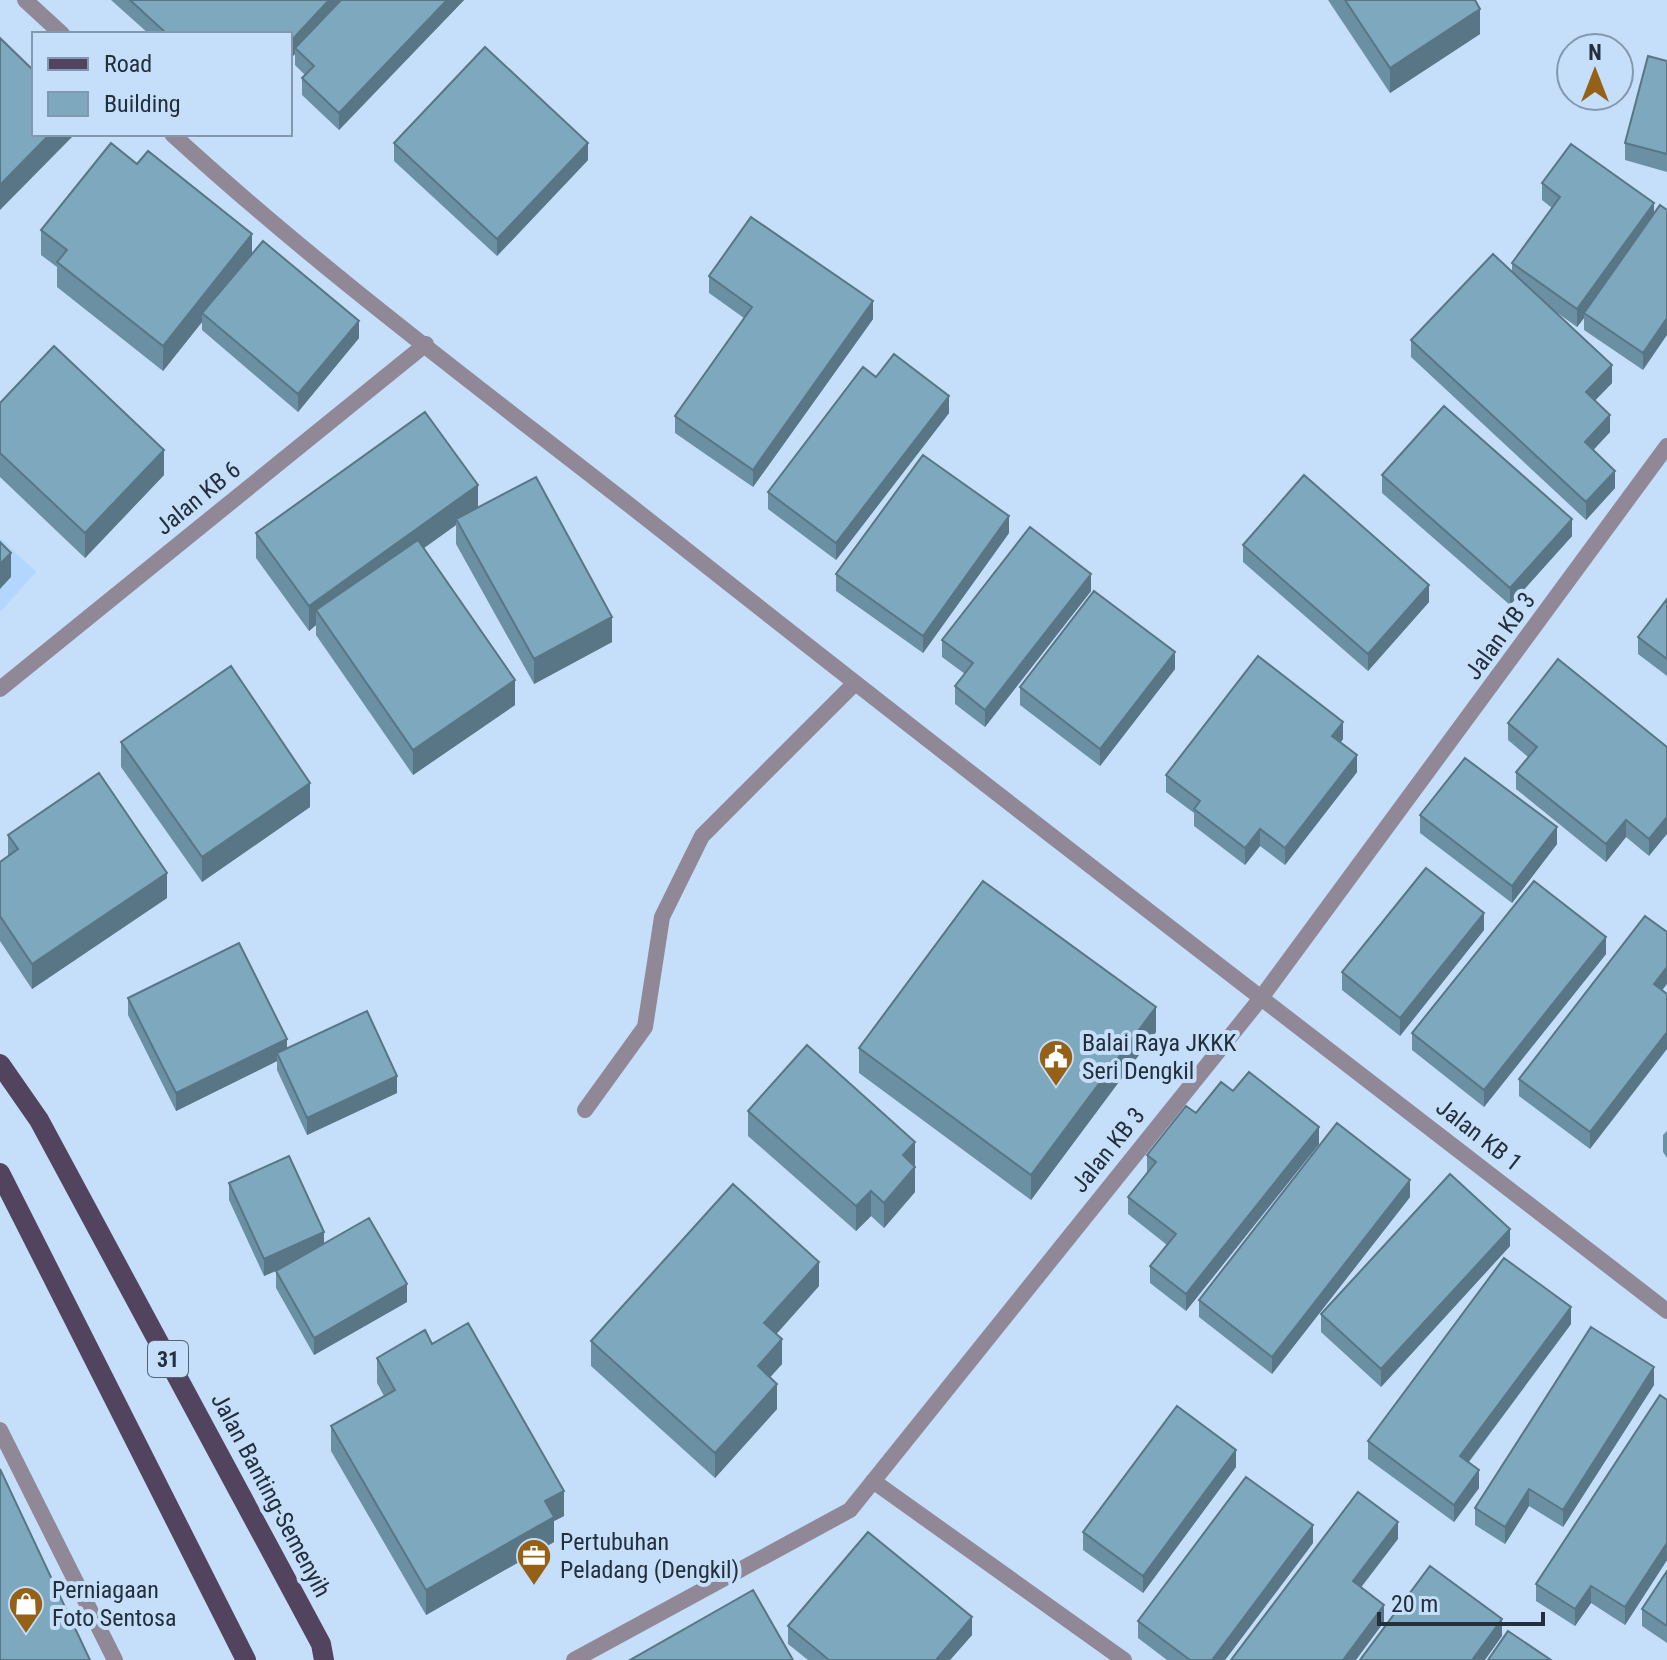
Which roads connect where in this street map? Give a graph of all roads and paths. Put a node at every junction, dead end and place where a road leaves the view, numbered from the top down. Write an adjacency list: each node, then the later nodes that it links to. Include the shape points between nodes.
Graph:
1 (25, 0): 2 (street)
2 (60, 32)
3 (174, 136): 4 (street, Jalan KB 1)
4 (426, 344): 6 (street, Jalan KB 1); 7 (street, Jalan KB 6)
5 (1667, 446): 8 (street, Jalan KB 3)
6 (855, 683): 8 (street, Jalan KB 1); 10 (street, via 702,836 662,917 645,1027)
7 (0, 689)
8 (1261, 998): 12 (street, Jalan KB 1); 14 (street, Jalan KB 3)
9 (0, 1064): 17 (main road, Jalan Banting-Semenyih / 31, via 39,1120 321,1644)
10 (585, 1110)
11 (0, 1173): 16 (main road)
12 (1667, 1311)
13 (0, 1430): 15 (street)
14 (873, 1481): 18 (street, Jalan KB 3, via 850,1510); 19 (street)
15 (115, 1660)
16 (246, 1660)
17 (324, 1660)
18 (574, 1660)
19 (1124, 1660)

